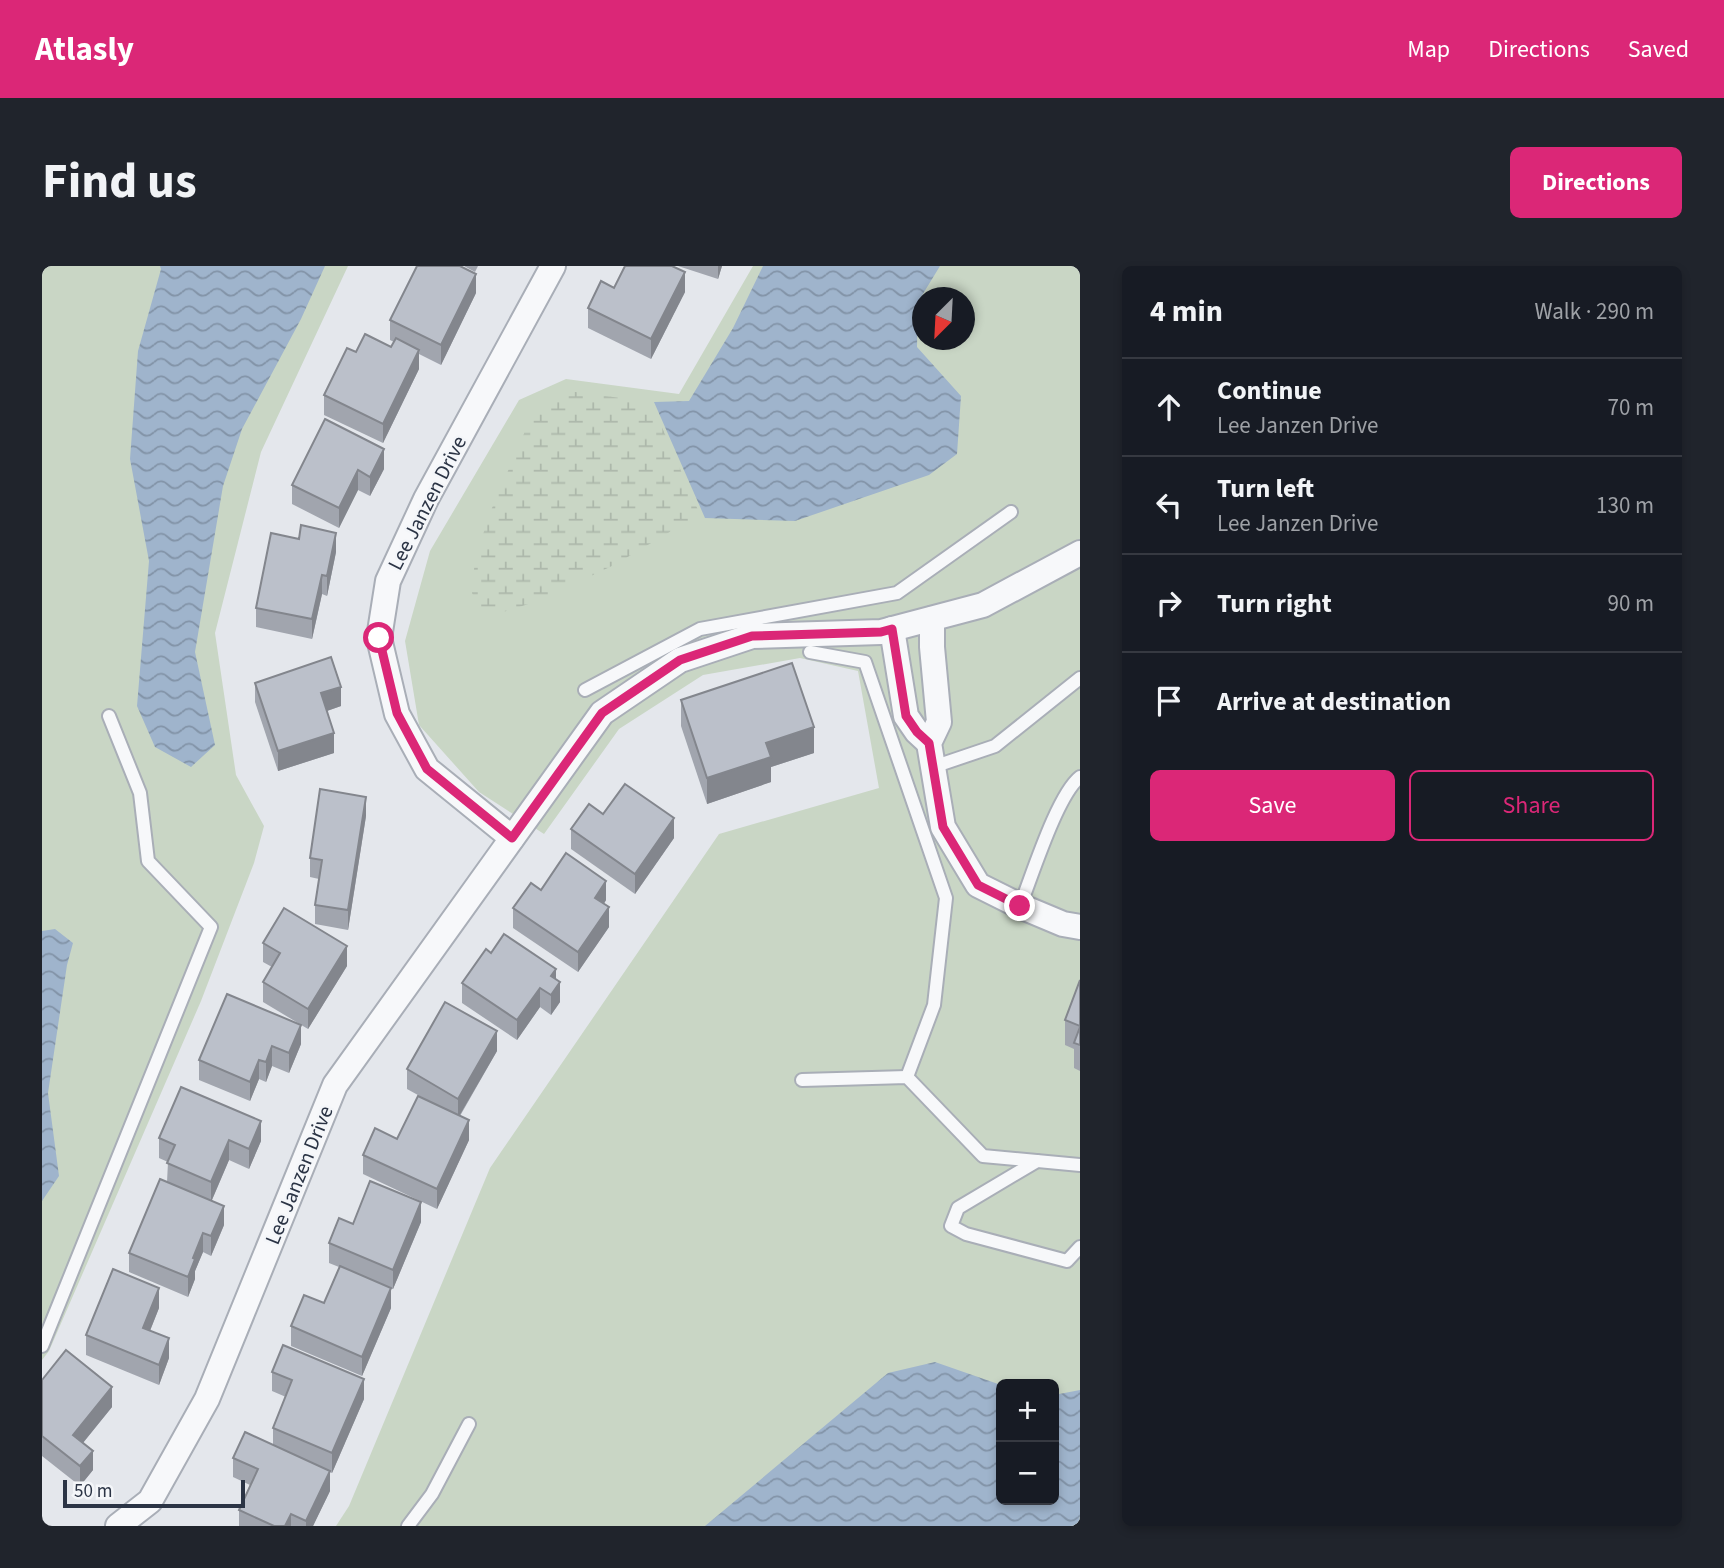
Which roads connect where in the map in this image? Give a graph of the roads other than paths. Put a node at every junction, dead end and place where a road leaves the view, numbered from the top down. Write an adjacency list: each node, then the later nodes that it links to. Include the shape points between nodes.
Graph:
1 (553, 266): 12 (street, Lee Janzen Drive, via 426,499 388,581 379,638 397,713 427,769)
2 (1011, 512): 8 (lane, via 897,593 700,629)
3 (1080, 553): 4 (street, Lee Janzen Drive, via 983,605)
4 (932, 618): 5 (street, Lee Janzen Drive); 10 (street, via 939,722)
5 (892, 629): 10 (street, via 906,716); 12 (street, Lee Janzen Drive, via 752,636 680,660 602,713)
6 (810, 652): 15 (lane, via 865,662 946,898 934,1004)
7 (1080, 678): 10 (lane, via 995,746)
8 (585, 690)
9 (109, 716): 20 (lane, via 140,793 148,861 211,927)
10 (931, 755): 13 (street, via 943,827 978,885)
11 (1080, 777): 13 (lane, via 1060,804)
12 (512, 838): 22 (street, Lee Janzen Drive, via 335,1085 207,1399 149,1501)
13 (1020, 906): 14 (street)
14 (1080, 927)
15 (907, 1077): 16 (lane); 17 (lane, via 983,1156)
16 (802, 1080)
17 (1037, 1161): 18 (lane); 19 (lane, via 958,1208 951,1226 1067,1261)
18 (1080, 1165)
19 (1080, 1247)
20 (42, 1346)
21 (468, 1424): 23 (lane, via 432,1494)
22 (118, 1526)
23 (408, 1526)

